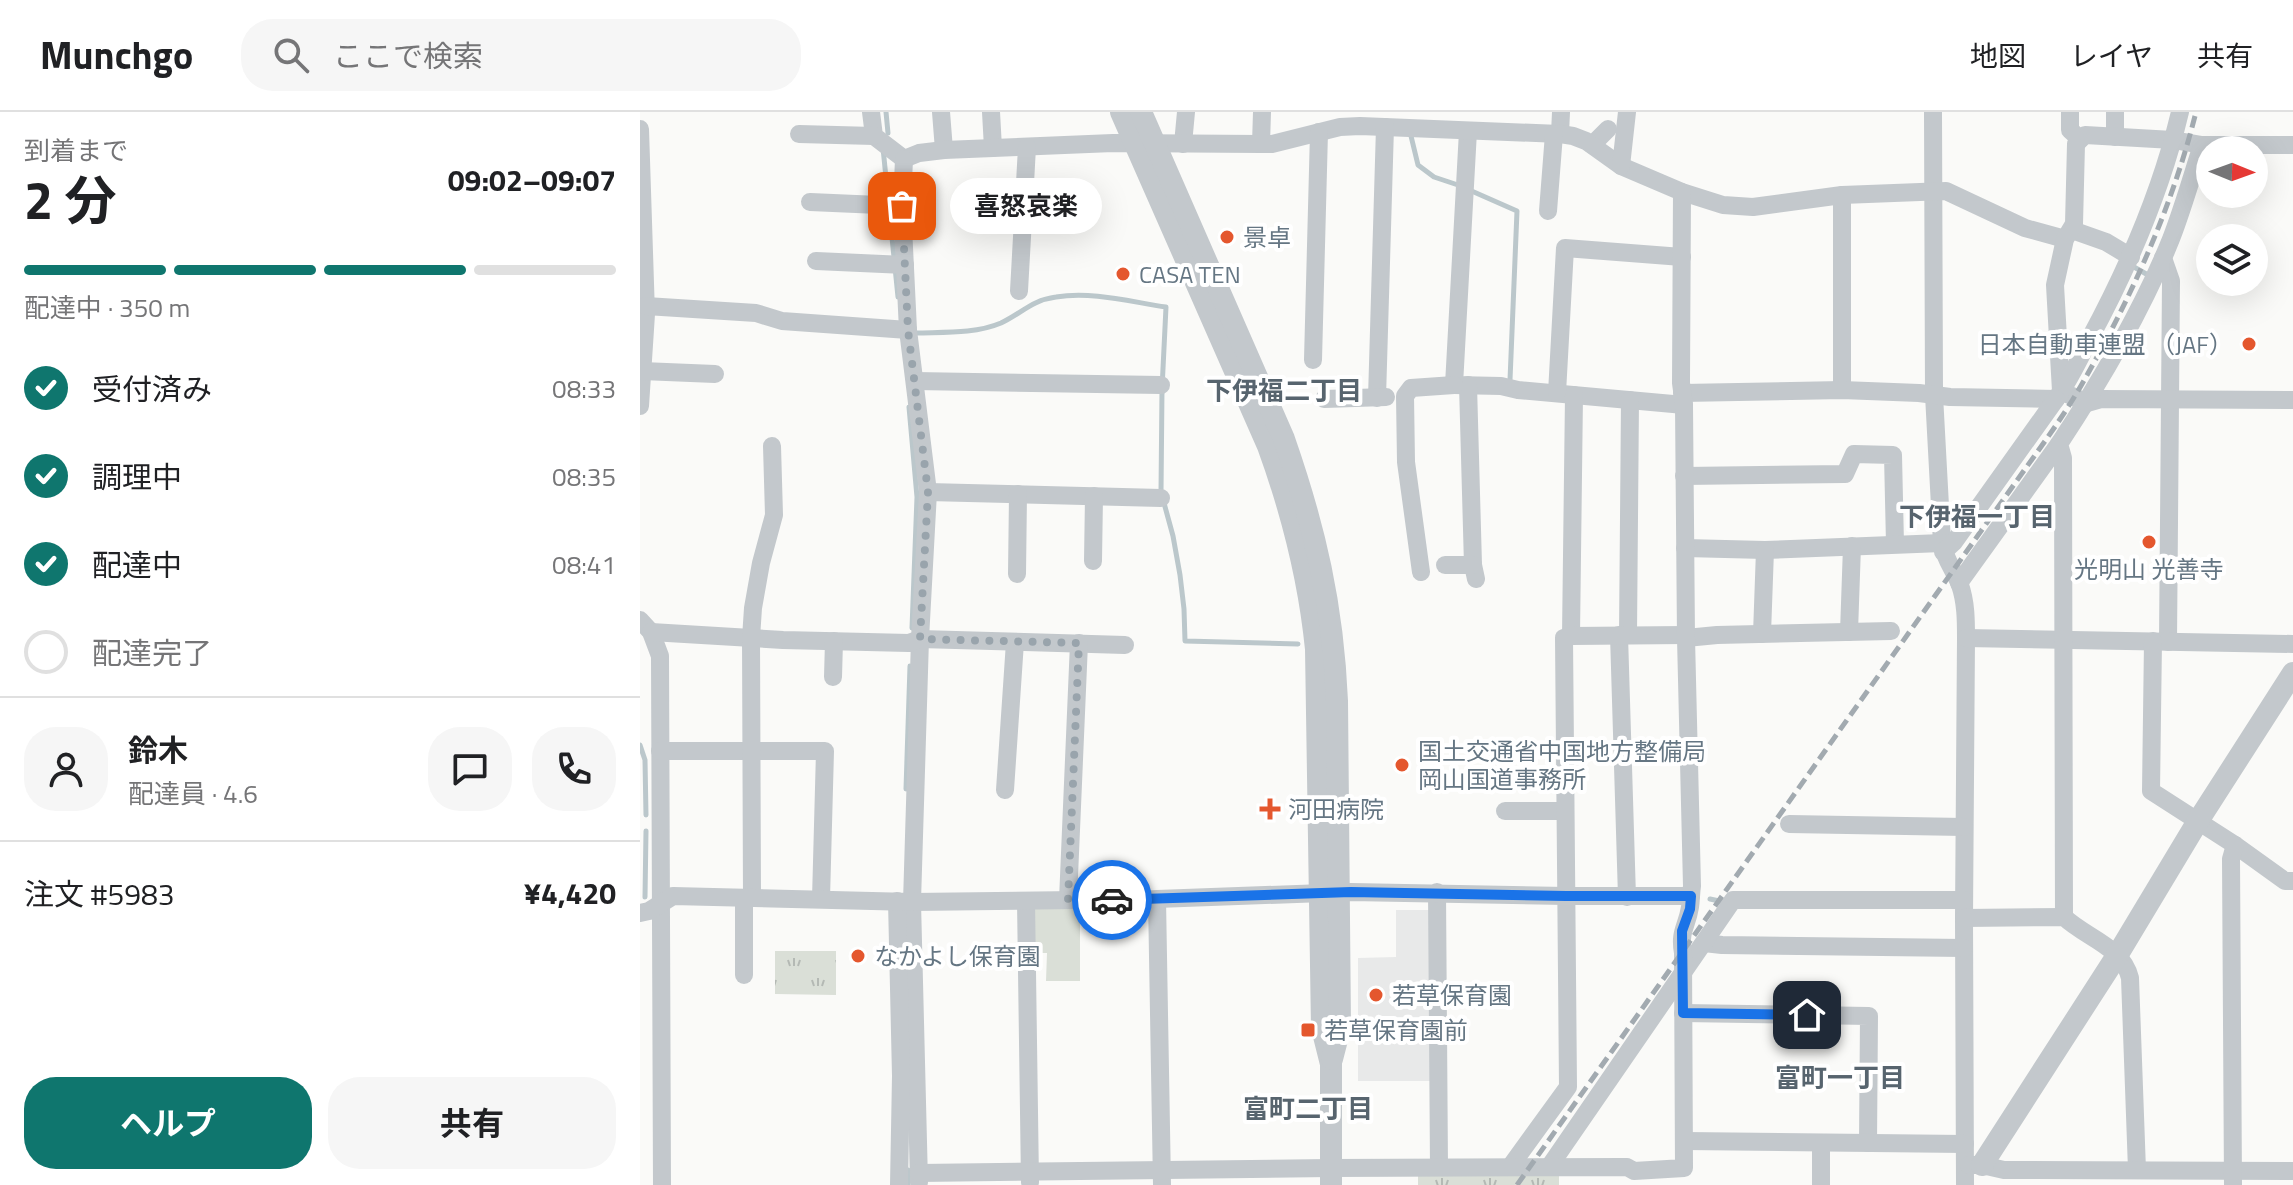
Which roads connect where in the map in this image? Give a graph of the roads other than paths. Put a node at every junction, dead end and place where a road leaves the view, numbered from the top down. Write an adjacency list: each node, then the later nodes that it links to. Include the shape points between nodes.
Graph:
1 (871, 112): 32 (street)
2 (941, 112): 35 (street)
3 (991, 112): 34 (street)
4 (1121, 112): 25 (street)
5 (1141, 112): 25 (street)
6 (1186, 112): 26 (street)
7 (1262, 112): 27 (street)
8 (1561, 112): 21 (street)
9 (1627, 112): 37 (street)
10 (1933, 112): 38 (street)
11 (2070, 112): 23 (street, via 2070,130)
12 (2115, 112): 22 (street)
13 (2180, 112): 24 (street)
14 (1348, 120): 16 (street); 19 (street)
15 (1471, 124): 16 (street); 21 (street); 58 (street)
16 (1385, 127): 64 (street)
17 (640, 129): 51 (street)
18 (1608, 129): 29 (street)
19 (1319, 132): 27 (street); 53 (street)
20 (799, 134): 32 (street)
21 (1557, 134): 29 (street); 43 (street)
22 (2115, 137): 23 (street); 24 (street)
23 (2080, 139): 44 (street, via 2074,224)
24 (2173, 140): 28 (street); 46 (street)
25 (1145, 144): 26 (street); 33 (street); 121 (street, via 1226,327 1308,547 1318,596 1316,649 1327,701)
26 (1183, 144): 27 (street)
27 (1261, 144)
28 (2196, 144)
29 (1592, 145): 37 (street)
30 (2268, 145): 31 (street)
31 (2293, 145)
32 (886, 146): 35 (street, via 919,153); 42 (street)
33 (1027, 147): 34 (street); 50 (street)
34 (993, 148): 35 (street)
35 (944, 150)
36 (2196, 163): 47 (street)
37 (1621, 166): 39 (street)
38 (1933, 191): 40 (street); 44 (street, via 1946,191 2025,228); 61 (street)
39 (1682, 192): 40 (street, via 1723,205 1753,207); 45 (street)
40 (1842, 195): 59 (street)
41 (810, 202): 42 (street)
42 (893, 205): 49 (street)
43 (1548, 211)
44 (2068, 235): 46 (street, via 2106,242); 62 (street, via 2055,285)
45 (1682, 257): 60 (street, via 1565,248); 66 (street)
46 (2131, 257): 62 (street)
47 (2163, 258): 68 (street, via 2171,281); 70 (street)
48 (816, 261): 49 (street)
49 (898, 264): 52 (street)
50 (1019, 291)
51 (644, 311): 52 (street, via 756,313 782,321); 55 (street)
52 (903, 330): 56 (street)
53 (1313, 360)
54 (715, 374): 55 (street)
55 (641, 381): 71 (street)
56 (915, 381): 57 (street); 75 (street)
57 (1161, 385)
58 (1461, 385): 60 (street); 63 (street, via 1411,388); 85 (street, via 1474,572)
59 (1842, 390): 61 (street); 66 (street)
60 (1565, 394): 67 (street); 94 (street)
61 (1934, 395): 62 (street); 81 (street)
62 (2058, 395): 70 (street); 81 (street, via 1954,542)
63 (1405, 396): 64 (street); 86 (street, via 1406,462)
64 (1377, 398): 65 (street)
65 (1324, 399)
66 (1683, 399): 67 (street); 74 (street)
67 (1630, 400): 93 (street)
68 (2171, 400): 69 (street); 70 (street); 101 (street)
69 (2293, 400)
70 (2087, 403): 72 (street)
71 (640, 406)
72 (2059, 444): 88 (street); 98 (street)
73 (772, 446): 96 (street, via 774,515)
74 (1684, 476): 79 (street, via 1845,474 1854,454 1893,455); 82 (street)
75 (928, 492): 76 (street); 100 (street)
76 (1018, 494): 77 (street); 87 (street)
77 (1094, 496): 78 (street); 84 (street)
78 (1161, 498)
79 (1895, 544): 80 (street); 81 (street)
80 (1852, 546): 83 (street); 91 (street)
81 (1942, 547): 88 (street)
82 (1685, 548): 83 (street); 95 (street)
83 (1765, 550): 92 (street)
84 (1093, 561)
85 (1445, 565)
86 (1421, 572)
87 (1017, 574)
88 (1959, 583): 97 (street)
89 (645, 626): 96 (street); 109 (street, via 660,656)
90 (1891, 631): 91 (street)
91 (1849, 632): 92 (street)
92 (1762, 634): 95 (street)
93 (1624, 635): 94 (street); 95 (street); 124 (street)
94 (1571, 636): 114 (street, via 1564,638)
95 (1686, 636): 123 (street)
96 (751, 638): 99 (street); 111 (street)
97 (1966, 638): 98 (street); 117 (street)
98 (2063, 640): 101 (street); 134 (street)
99 (834, 641): 100 (street); 107 (street)
100 (915, 641): 102 (street); 130 (street)
101 (2160, 641): 104 (street); 115 (street, via 2151,791)
102 (1015, 642): 103 (street); 112 (street)
103 (1079, 643): 105 (street); 128 (street)
104 (2293, 644)
105 (1125, 645)
106 (2293, 673): 115 (street)
107 (833, 677)
108 (640, 691): 109 (street)
109 (660, 691): 110 (street)
110 (660, 751): 111 (street); 131 (street)
111 (753, 751): 125 (street); 126 (street, via 825,751)
112 (1005, 790)
113 (1505, 811): 114 (street)
114 (1565, 811): 122 (street)
115 (2198, 821): 118 (street); 137 (street)
116 (1789, 824): 117 (street)
117 (1964, 827): 132 (street)
118 (2235, 845): 119 (street, via 2285,881); 154 (street)
119 (2293, 881)
120 (1437, 892): 121 (street); 122 (street); 146 (street)
121 (1330, 893): 127 (street); 150 (street, via 1322,1028 1331,1064)
122 (1566, 896): 124 (street); 147 (street, via 1568,1087)
123 (1691, 896): 124 (street); 138 (street, via 1682,931)
124 (1627, 897)
125 (748, 898): 126 (street); 131 (street, via 673,896); 139 (street)
126 (821, 899): 130 (street)
127 (1157, 899): 128 (street); 156 (street)
128 (1068, 900): 129 (street)
129 (1026, 901): 130 (street); 159 (street)
130 (904, 902): 158 (street); 161 (street)
131 (660, 904): 133 (street); 160 (street)
132 (1964, 909): 134 (street); 135 (street, via 1733,900); 136 (street)
133 (640, 913)
134 (2064, 917): 137 (street)
135 (1704, 943): 136 (street); 138 (street)
136 (1964, 948): 144 (street)
137 (2118, 954): 145 (street); 148 (street, via 2130,978)
138 (1683, 973): 140 (street); 149 (street)
139 (744, 975)
140 (1683, 1013): 141 (street); 143 (street, via 1869,1016)
141 (1685, 1141): 142 (street); 152 (street)
142 (1821, 1143): 143 (street); 162 (street)
143 (1868, 1143): 144 (street)
144 (1965, 1144): 145 (street)
145 (1974, 1165): 157 (street); 163 (street)
146 (1439, 1167): 147 (street); 150 (street)
147 (1510, 1167): 149 (street)
148 (2137, 1170): 153 (street); 157 (street)
149 (1558, 1173): 152 (street, via 1627,1167)
150 (1331, 1176): 156 (street)
151 (2291, 1176): 154 (street)
152 (1686, 1177)
153 (2175, 1177): 154 (street)
154 (2234, 1177)
155 (1077, 1178): 156 (street); 159 (street)
156 (1162, 1178)
157 (2065, 1178)
158 (919, 1179): 159 (street)
159 (1030, 1179)
160 (662, 1185)
161 (899, 1185)
162 (1821, 1185)
163 (1965, 1185)

